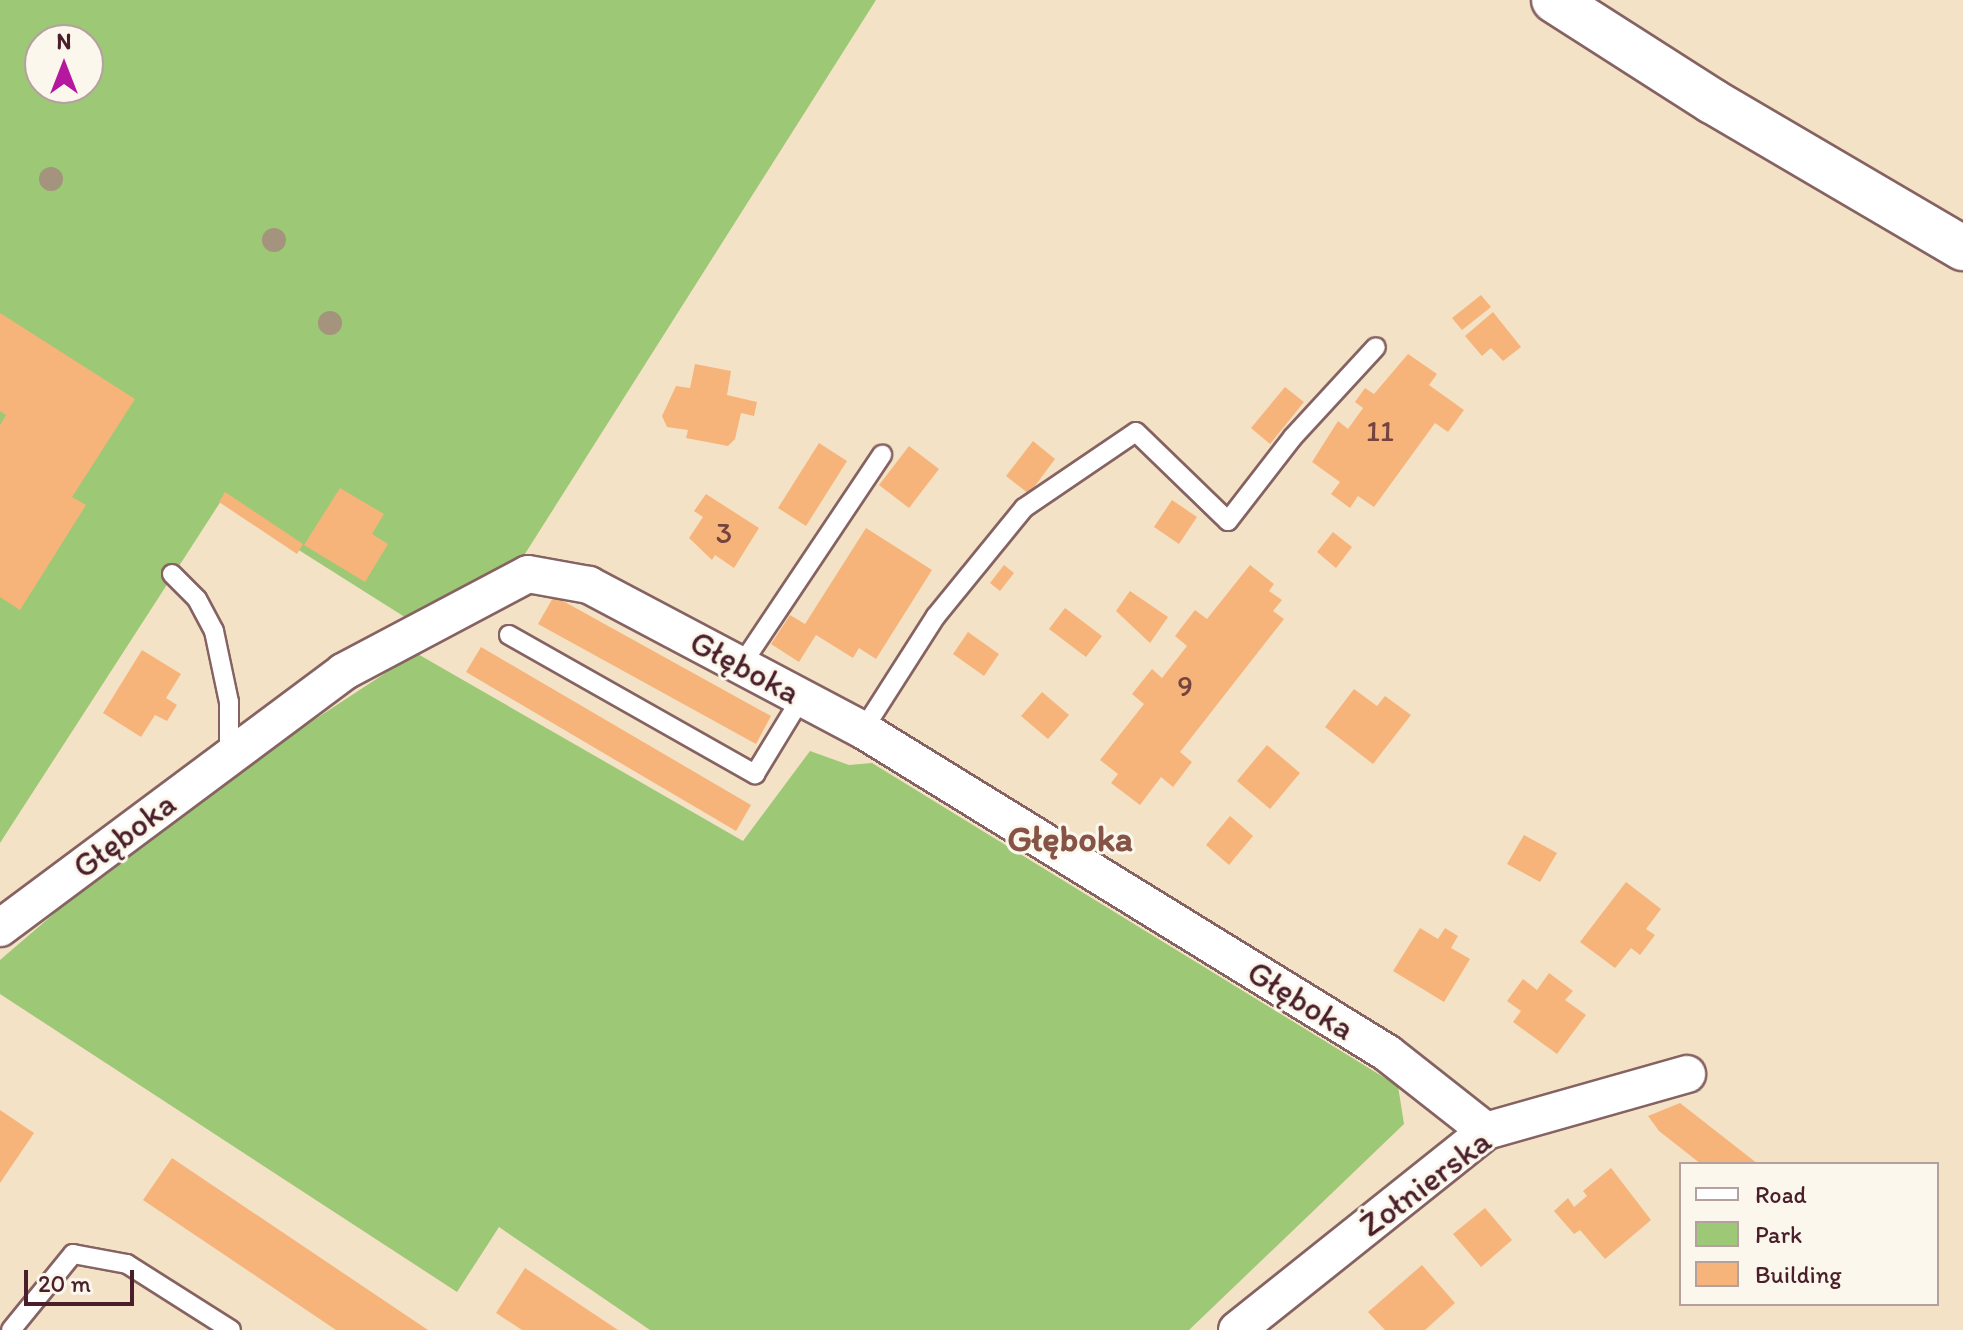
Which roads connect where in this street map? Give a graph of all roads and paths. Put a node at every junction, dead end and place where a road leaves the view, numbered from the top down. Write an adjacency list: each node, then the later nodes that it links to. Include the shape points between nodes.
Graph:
1 (1554, 0): 2 (main road, via 1712,101)
2 (1963, 248)
3 (1376, 347): 9 (lane, via 1293,437 1228,521 1136,432 1024,508 936,616)
4 (882, 455): 7 (lane)
5 (172, 574): 10 (lane, via 197,599 214,631 229,702)
6 (509, 635): 8 (lane, via 755,774)
7 (742, 664): 8 (street, Głęboka); 10 (street, Głęboka, via 589,585 528,574 343,672)
8 (802, 697): 9 (street, Głęboka)
9 (863, 730): 13 (street, Głęboka, via 1387,1053)
10 (229, 757): 11 (street, Głęboka)
11 (0, 928)
12 (1687, 1074): 13 (street, Żołnierska)
13 (1486, 1131): 16 (street, Żołnierska)
14 (11, 1330): 15 (lane, via 73,1254 127,1264)
15 (231, 1330)
16 (1237, 1330)

